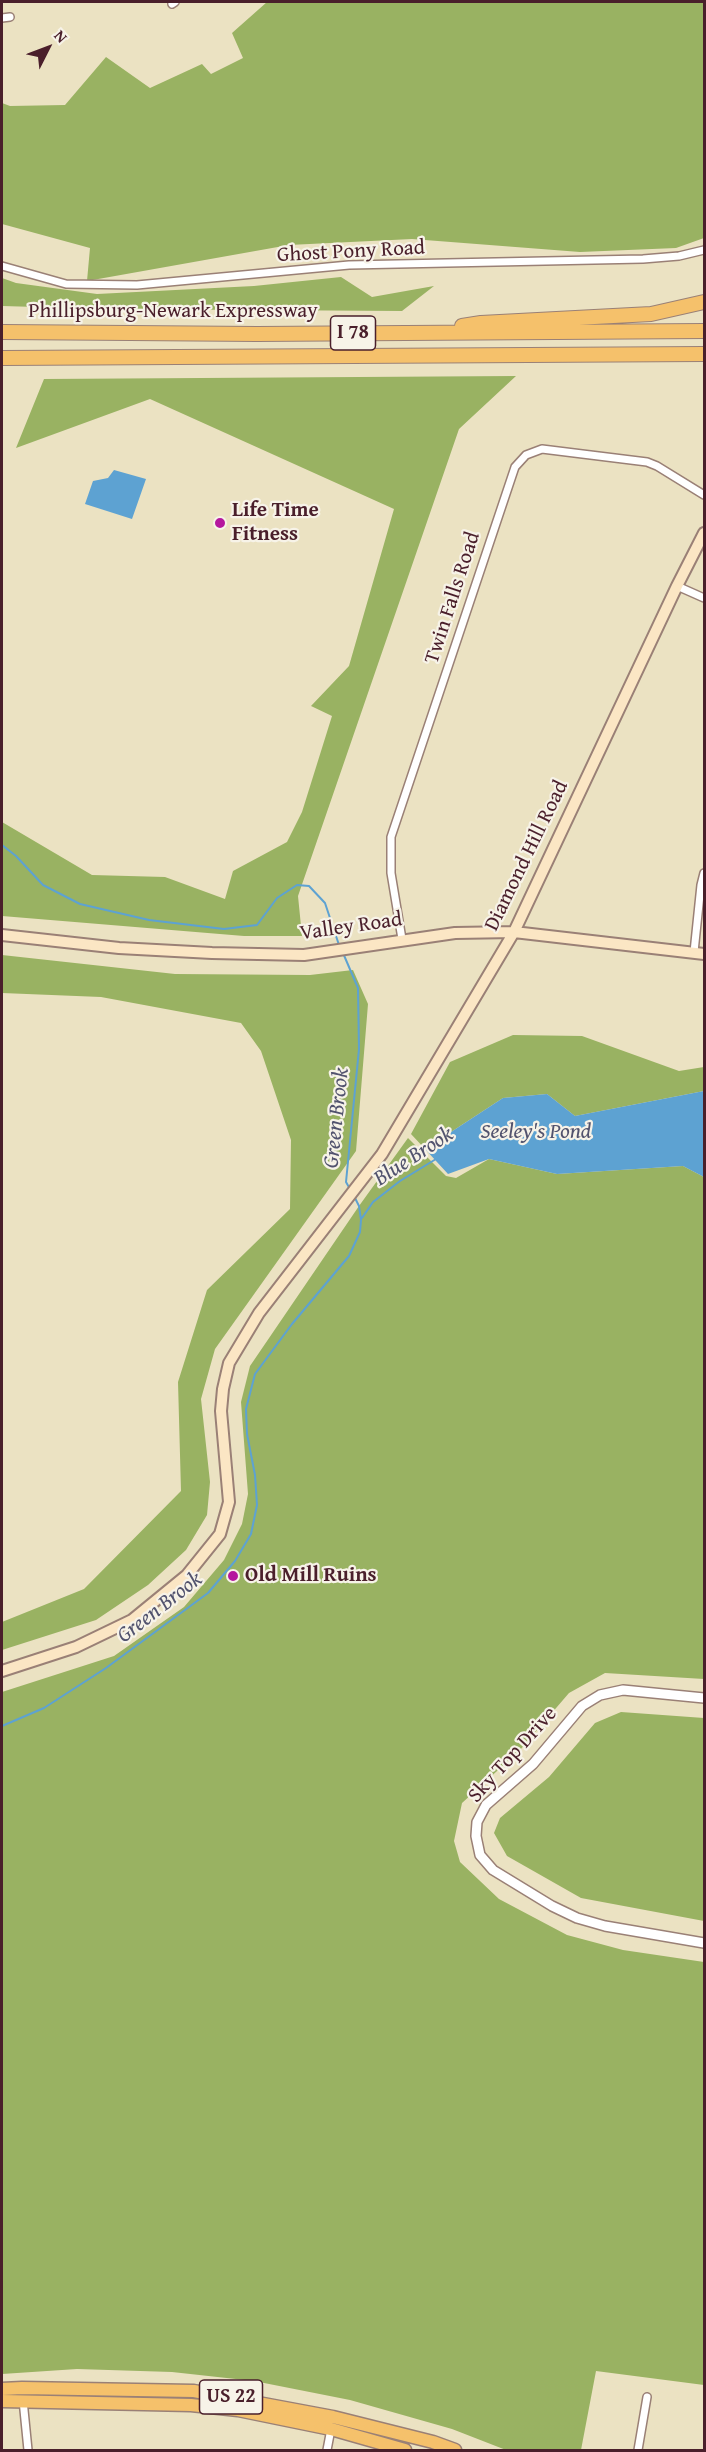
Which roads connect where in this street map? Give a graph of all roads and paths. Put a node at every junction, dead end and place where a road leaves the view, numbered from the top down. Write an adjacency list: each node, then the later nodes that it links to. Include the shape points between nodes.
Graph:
1 (10, 17): 2 (street)
2 (2, 18)
3 (705, 250): 4 (street, Ghost Pony Road, via 643,259 349,265 137,285 66,284)
4 (2, 266)
5 (705, 302): 7 (highway, via 651,314 481,323)
6 (2, 332): 7 (highway, Phillipsburg-Newark Expressway / I 78)
7 (431, 332): 8 (highway, Phillipsburg-Newark Expressway / I 78)
8 (705, 332)
9 (705, 354): 10 (highway, I 78)
10 (2, 357)
11 (705, 495): 18 (street, Twin Falls Road, via 647,462 542,449 526,455 515,467 391,837 390,873)
12 (705, 533): 13 (main road, Diamond Hill Road)
13 (677, 585): 14 (street); 16 (main road, Diamond Hill Road)
14 (705, 598)
15 (705, 873): 19 (street, via 701,885)
16 (514, 932): 18 (main road, Valley Road); 19 (main road, Valley Road); 20 (main road, Diamond Hill Road, via 394,1135 259,1313 230,1363 221,1411 229,1502 224,1524 212,1546 187,1575 123,1626 76,1647)
17 (2, 935): 18 (main road, Valley Road, via 119,948 304,955)
18 (402, 939)
19 (699, 953)
20 (2, 1671)
21 (705, 1698): 22 (street, Sky Top Drive, via 623,1689 600,1695 582,1706 533,1764 486,1805 477,1822 476,1836 480,1855 492,1870 577,1918)
22 (705, 1943)
23 (2, 2389): 31 (highway, US 22, via 194,2391 333,2417)
24 (647, 2397): 32 (street)
25 (23, 2400): 26 (highway, US 22); 27 (highway, US 22, via 191,2405); 28 (street)
26 (2, 2401)
27 (331, 2429): 29 (street); 30 (highway, US 22)
28 (28, 2451)
29 (327, 2451)
30 (405, 2451)
31 (454, 2451)
32 (638, 2451)

